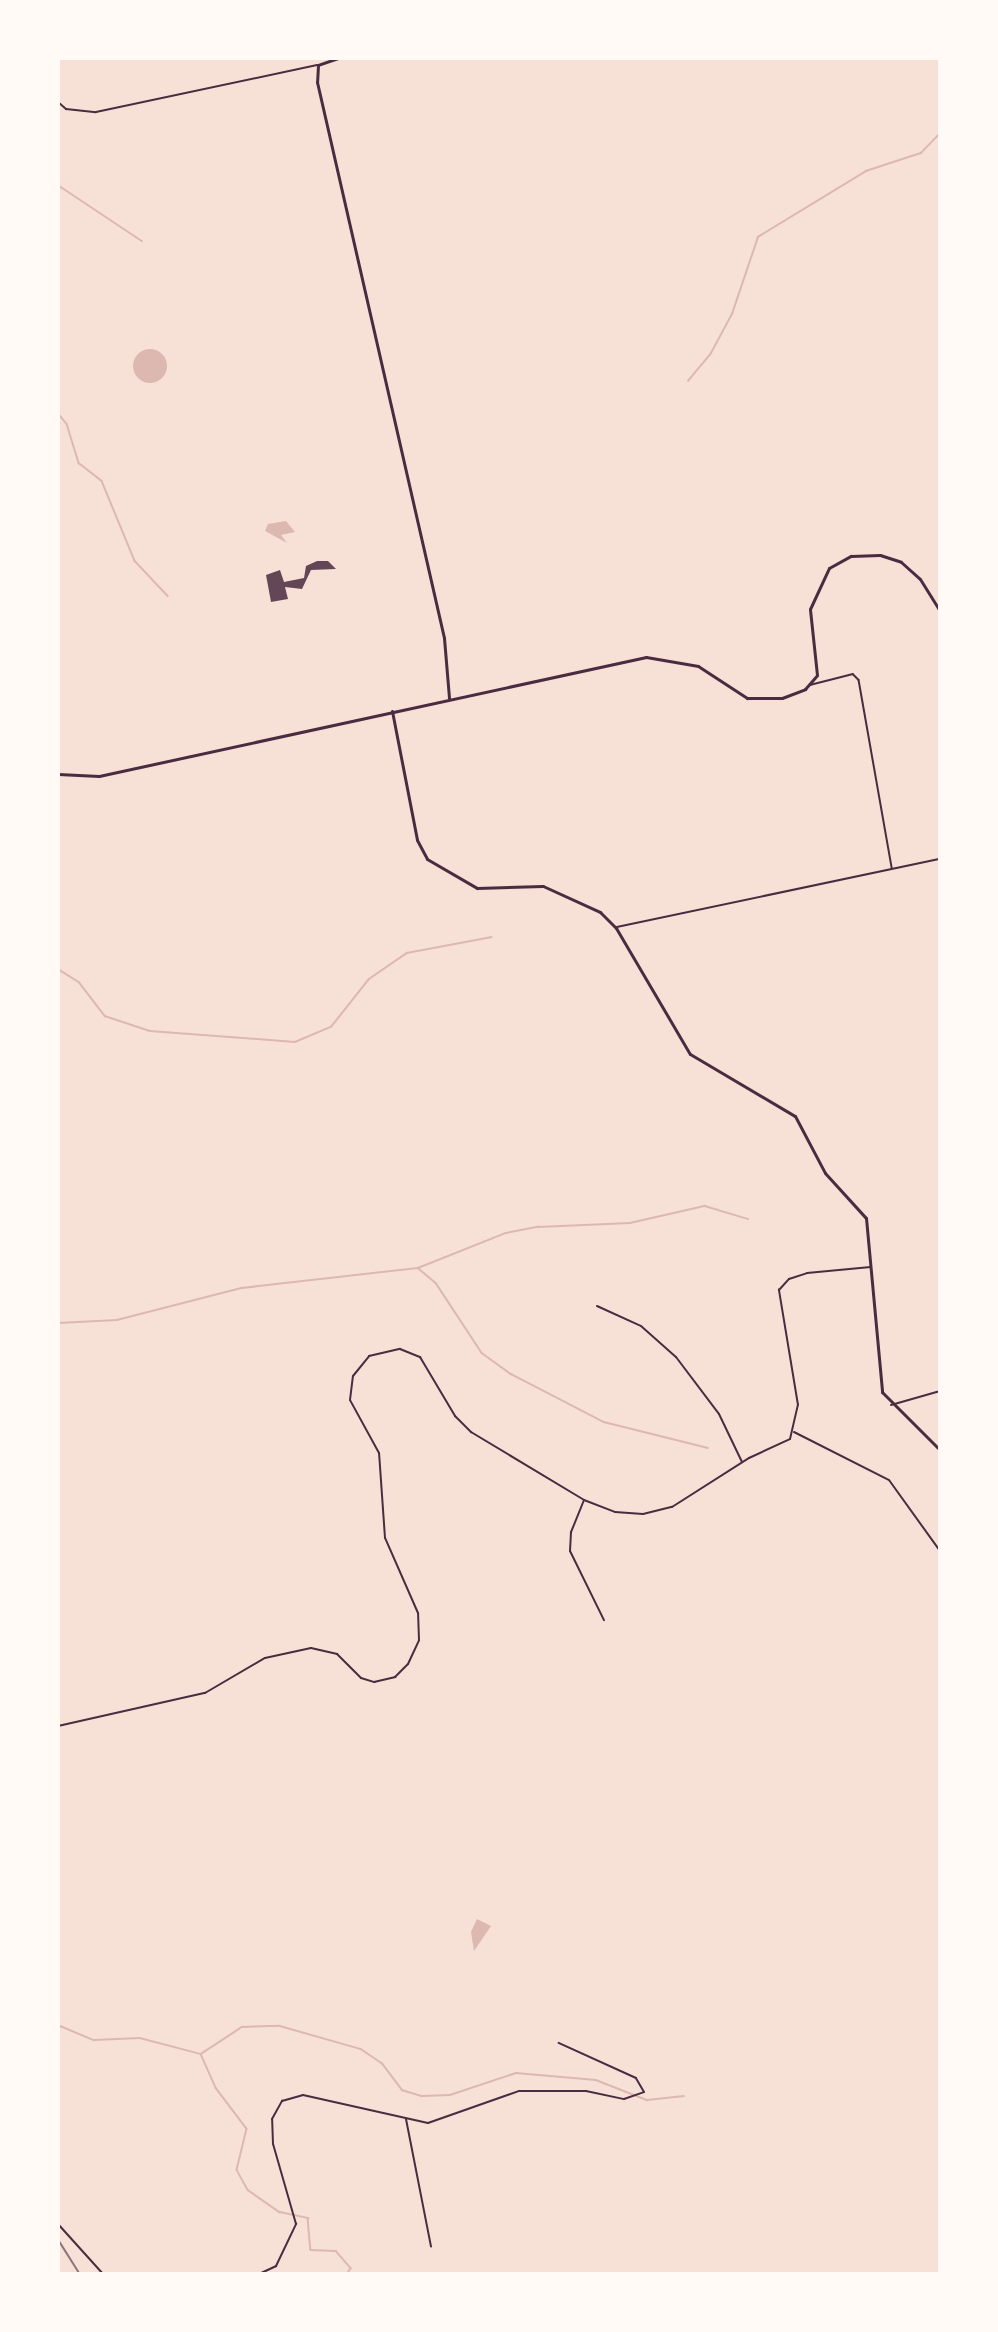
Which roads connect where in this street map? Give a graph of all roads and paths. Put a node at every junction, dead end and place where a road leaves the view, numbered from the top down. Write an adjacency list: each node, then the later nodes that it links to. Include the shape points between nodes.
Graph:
1 (338, 58): 2 (street)
2 (318, 65): 3 (street, via 96,112 66,109); 6 (street, via 326,121 444,638)
3 (58, 102)
4 (939, 611): 5 (street, via 917,575 897,560 868,554 839,560 828,571 809,612 820,664)
5 (810, 685): 6 (street, via 782,698 754,699 730,691 698,666 653,656); 10 (lane, via 853,674 859,680)
6 (449, 698): 7 (street)
7 (392, 711): 8 (street, via 99,776); 11 (street, via 417,840 427,859 486,890 543,886 600,912)
8 (58, 774)
9 (939, 859): 10 (lane)
10 (892, 869): 11 (lane)
11 (616, 928): 12 (street, via 690,1054 780,1104 801,1123 825,1173 866,1218)
12 (872, 1267): 15 (street, via 879,1381); 16 (street, via 807,1273 789,1279 779,1290 795,1379)
13 (597, 1306): 18 (street, via 641,1326 676,1357 719,1414)
14 (939, 1391): 15 (street)
15 (891, 1405): 17 (street)
16 (794, 1432): 18 (street, via 778,1448); 20 (street, via 889,1480)
17 (939, 1450)
18 (742, 1462): 19 (street, via 658,1512 615,1512)
19 (584, 1500): 21 (street, via 571,1532 571,1560); 22 (street, via 471,1432 455,1416 420,1357 400,1348 378,1351 360,1364 350,1400 379,1453 385,1538 418,1613 419,1640 408,1664 395,1677 374,1682 361,1678 337,1654 311,1648 265,1658 205,1693)
20 (939, 1551)
21 (604, 1620)
22 (58, 1726)
23 (560, 2043): 24 (street, via 636,2078 644,2092 624,2099 586,2091 519,2091 433,2122)
24 (406, 2119): 26 (street); 28 (street, via 303,2095 286,2098 272,2119 273,2144 292,2198 296,2224 276,2266)
25 (58, 2224): 27 (street)
26 (431, 2247)
27 (103, 2274)
28 (259, 2274)

